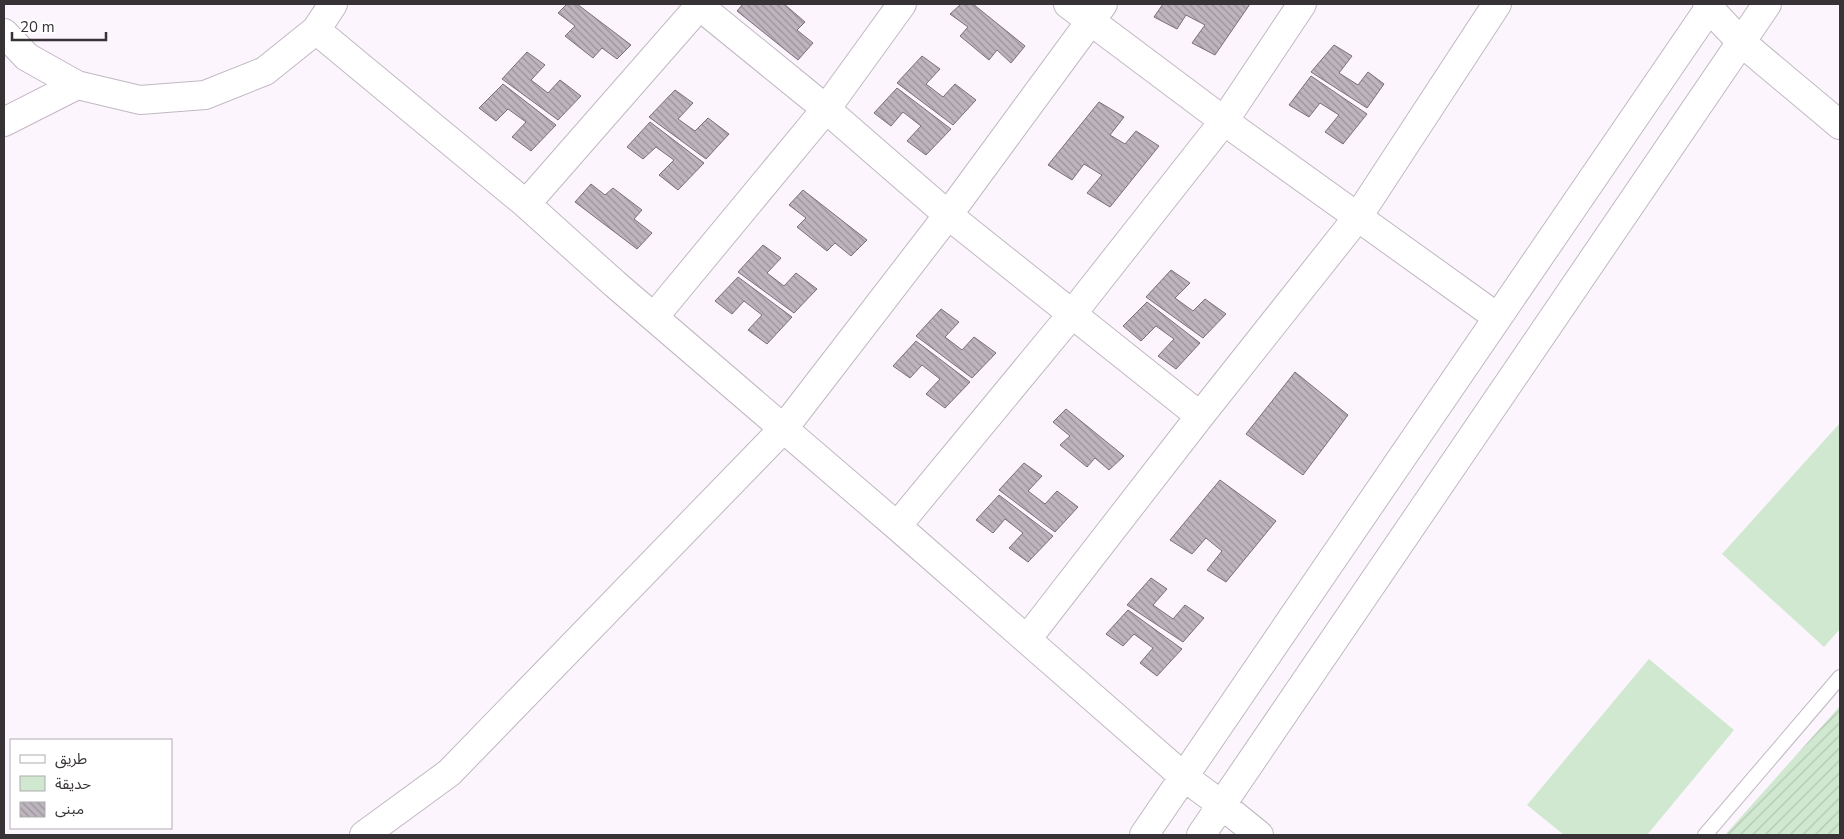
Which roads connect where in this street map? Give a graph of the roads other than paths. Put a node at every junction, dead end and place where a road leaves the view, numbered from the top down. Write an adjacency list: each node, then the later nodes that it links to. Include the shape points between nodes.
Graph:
1 (333, 4): 10 (street)
2 (699, 4): 14 (street); 18 (street)
3 (902, 4): 14 (street)
4 (1068, 4): 9 (street)
5 (1302, 4): 15 (street)
6 (1497, 4): 20 (street)
7 (1767, 4): 12 (street)
8 (1709, 5): 12 (street); 23 (street)
9 (1097, 13): 15 (street); 19 (street)
10 (316, 30): 13 (street, via 265,71 205,96 140,100); 18 (street)
11 (4, 33): 13 (street, via 27,57)
12 (1741, 42): 17 (street); 30 (street)
13 (76, 85): 16 (street)
14 (826, 109): 19 (street); 22 (street)
15 (1224, 121): 20 (street); 21 (street)
16 (4, 122)
17 (1840, 125)
18 (526, 204): 22 (street)
19 (948, 215): 21 (street); 25 (street)
20 (1357, 218): 23 (street); 24 (street)
21 (1072, 314): 24 (street); 26 (street)
22 (654, 317): 25 (street)
23 (1497, 317): 29 (street)
24 (1200, 416): 27 (street)
25 (784, 428): 26 (street); 31 (street, via 449,773)
26 (897, 526): 27 (street)
27 (1027, 639): 29 (street)
28 (1840, 677): 35 (lane)
29 (1184, 776): 30 (street); 32 (street)
30 (1222, 805): 33 (street); 34 (street)
31 (364, 835)
32 (1144, 835)
33 (1201, 835)
34 (1259, 835)
35 (1704, 835)

